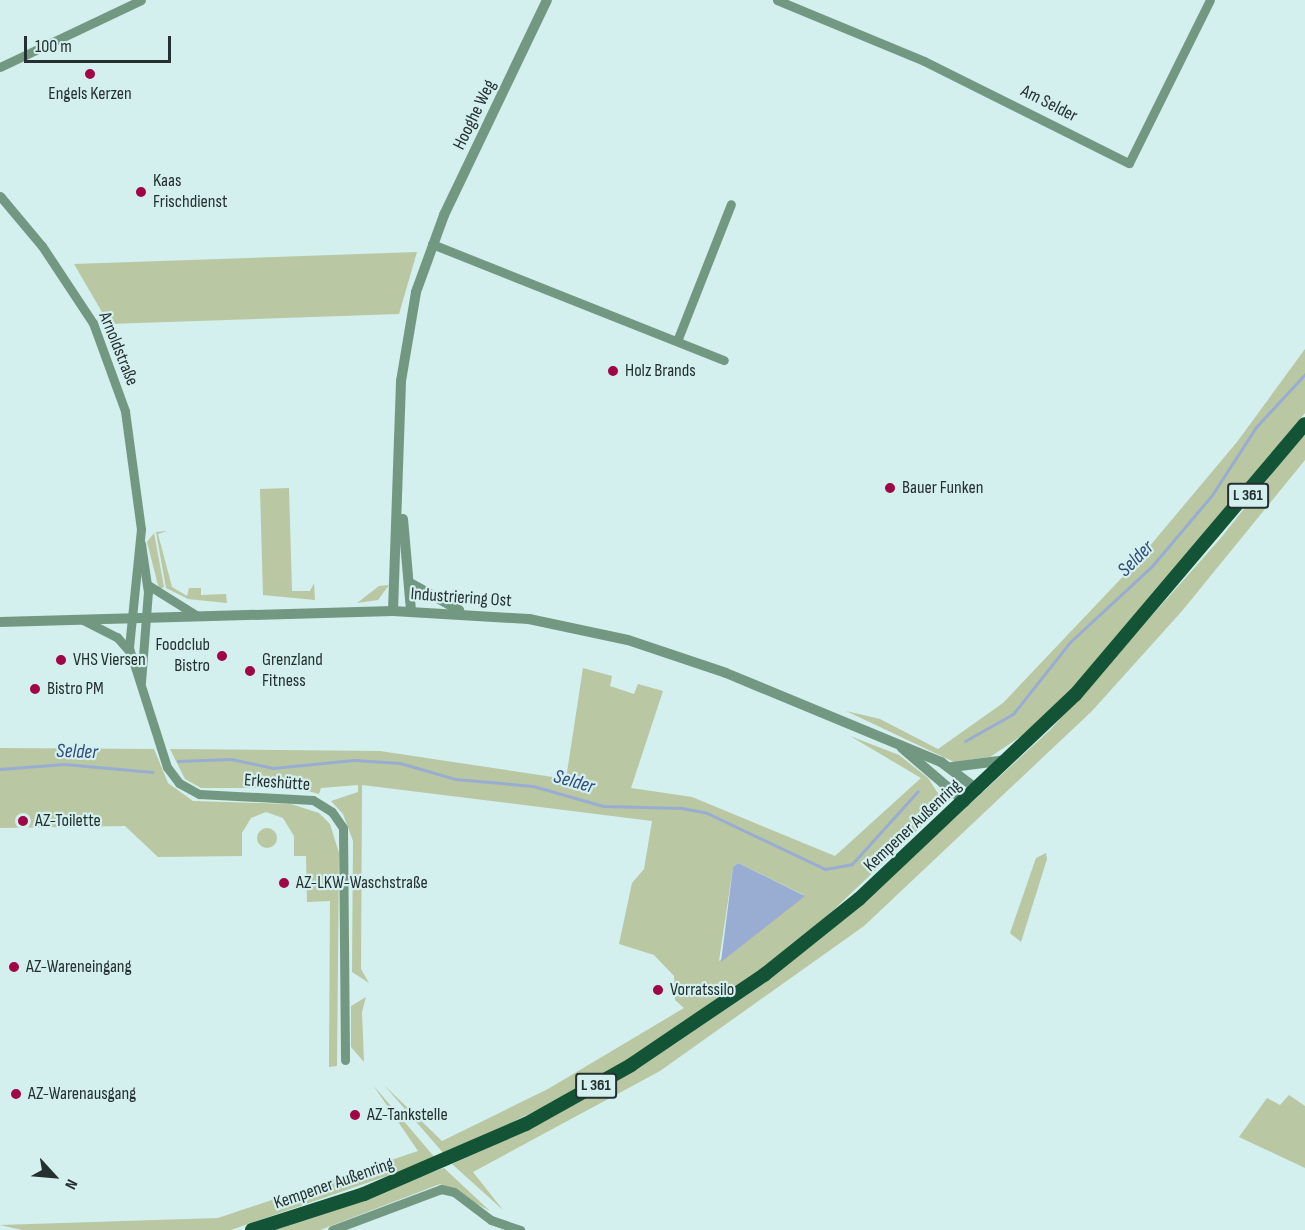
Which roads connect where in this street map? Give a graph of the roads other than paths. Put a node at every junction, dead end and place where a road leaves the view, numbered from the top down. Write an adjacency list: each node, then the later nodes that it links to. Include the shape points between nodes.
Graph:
1 (141, 0): 6 (street)
2 (547, 0): 9 (street, Hooghe Weg)
3 (777, 0): 5 (street, Am Selder)
4 (1210, 0): 5 (street, Am Selder, via 1129,163 924,61)
5 (788, 2)
6 (0, 67)
7 (0, 196): 14 (street, Arnoldstraße, via 42,246 93,323 132,441)
8 (731, 204): 10 (street)
9 (432, 244): 10 (street); 13 (street, Hooghe Weg, via 405,350)
10 (677, 341): 11 (street)
11 (724, 360)
12 (1305, 424): 28 (main road, Kempener Außenring / L 361, via 1152,611)
13 (400, 497): 15 (street, Hooghe Weg); 17 (street, Hooghe Weg)
14 (141, 541): 16 (street, Arnoldstraße); 22 (street, Arnoldstraße)
15 (412, 584): 18 (street, Hooghe Weg); 19 (street)
16 (148, 585): 20 (street); 21 (street, Arnoldstraße)
17 (393, 611): 18 (street, Industriering Ost); 20 (street, Industriering Ost)
18 (411, 611): 19 (street, Industriering Ost)
19 (466, 613): 27 (street, Industriering Ost, via 529,619 628,640 726,673)
20 (196, 615): 21 (street, Industriering Ost)
21 (146, 618): 22 (street, Industriering Ost); 26 (street, Erkeshütte)
22 (129, 619): 23 (street, Industriering Ost); 25 (street, Erkeshütte)
23 (83, 620): 24 (street, Industriering Ost); 25 (street, via 117,637)
24 (0, 622)
25 (129, 651): 26 (street, Erkeshütte)
26 (141, 687): 32 (street, Erkeshütte, via 166,767 188,789 212,796 313,800 339,820 346,838)
27 (898, 744): 29 (street, Industriering Ost); 31 (street, Industriering Ost)
28 (1011, 759): 29 (street); 30 (main road, Kempener Außenring / L 361)
29 (952, 767): 30 (street, Industriering Ost)
30 (978, 790): 31 (main road, Kempener Außenring / L 361)
31 (965, 802): 34 (main road, Kempener Außenring / L 361, via 835,920 723,1005 600,1084 462,1155)
32 (345, 1060)
33 (517, 1228): 35 (street, via 491,1220 454,1192 441,1189)
34 (252, 1230)
35 (332, 1230)

